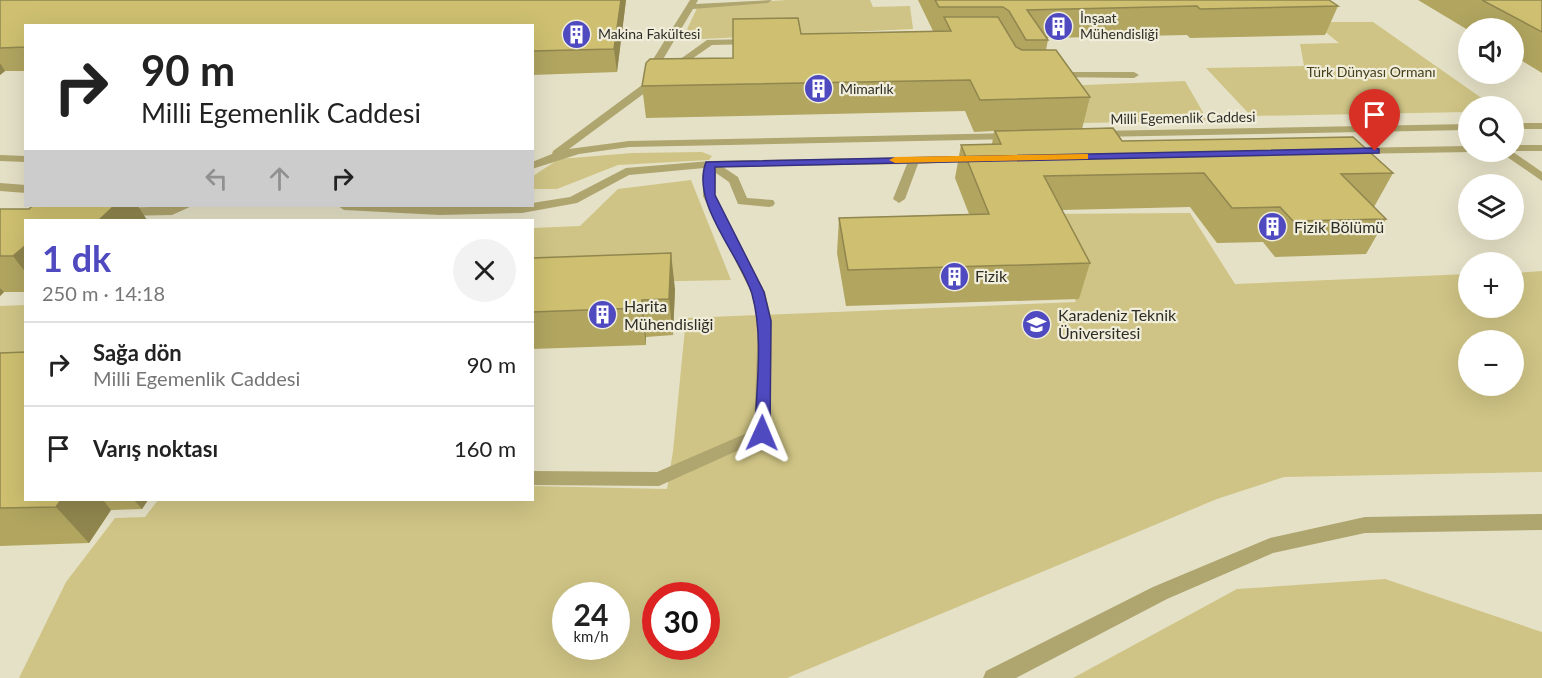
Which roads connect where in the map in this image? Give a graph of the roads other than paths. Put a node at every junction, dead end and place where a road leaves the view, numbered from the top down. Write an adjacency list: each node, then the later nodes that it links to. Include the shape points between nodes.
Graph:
1 (768, 0): 2 (street)
2 (692, 4): 6 (street)
3 (768, 42): 6 (street, via 710,42)
4 (1040, 75): 5 (street)
5 (1134, 75)
6 (646, 87): 10 (street)
7 (1524, 126): 8 (street)
8 (1542, 126)
9 (1458, 127): 11 (street, Milli Egemenlik Caddesi)
10 (588, 130): 14 (street); 19 (street)
11 (1085, 135)
12 (1026, 136): 13 (street)
13 (754, 142): 14 (street); 25 (street)
14 (629, 144): 19 (street)
15 (1524, 148): 16 (street)
16 (1542, 148)
17 (1458, 149): 18 (street)
18 (1340, 152)
19 (551, 157): 26 (street)
20 (0, 158): 22 (street)
21 (996, 158): 23 (street)
22 (24, 159)
23 (914, 160): 25 (street); 30 (street)
24 (1520, 162): 27 (street)
25 (710, 164): 31 (street, via 734,180 742,201); 34 (street, via 626,172 573,200 538,207); 36 (street, via 709,195 758,292 765,321 762,433 659,479)
26 (534, 165)
27 (1542, 177)
28 (0, 187): 29 (street)
29 (24, 189)
30 (899, 199)
31 (769, 203)
32 (183, 207): 35 (street, via 172,211)
33 (363, 207): 34 (street, via 440,211)
34 (494, 208)
35 (110, 213)
36 (534, 478)
37 (1542, 522): 38 (street, via 1365,525 1270,546 1160,593)
38 (994, 678)

